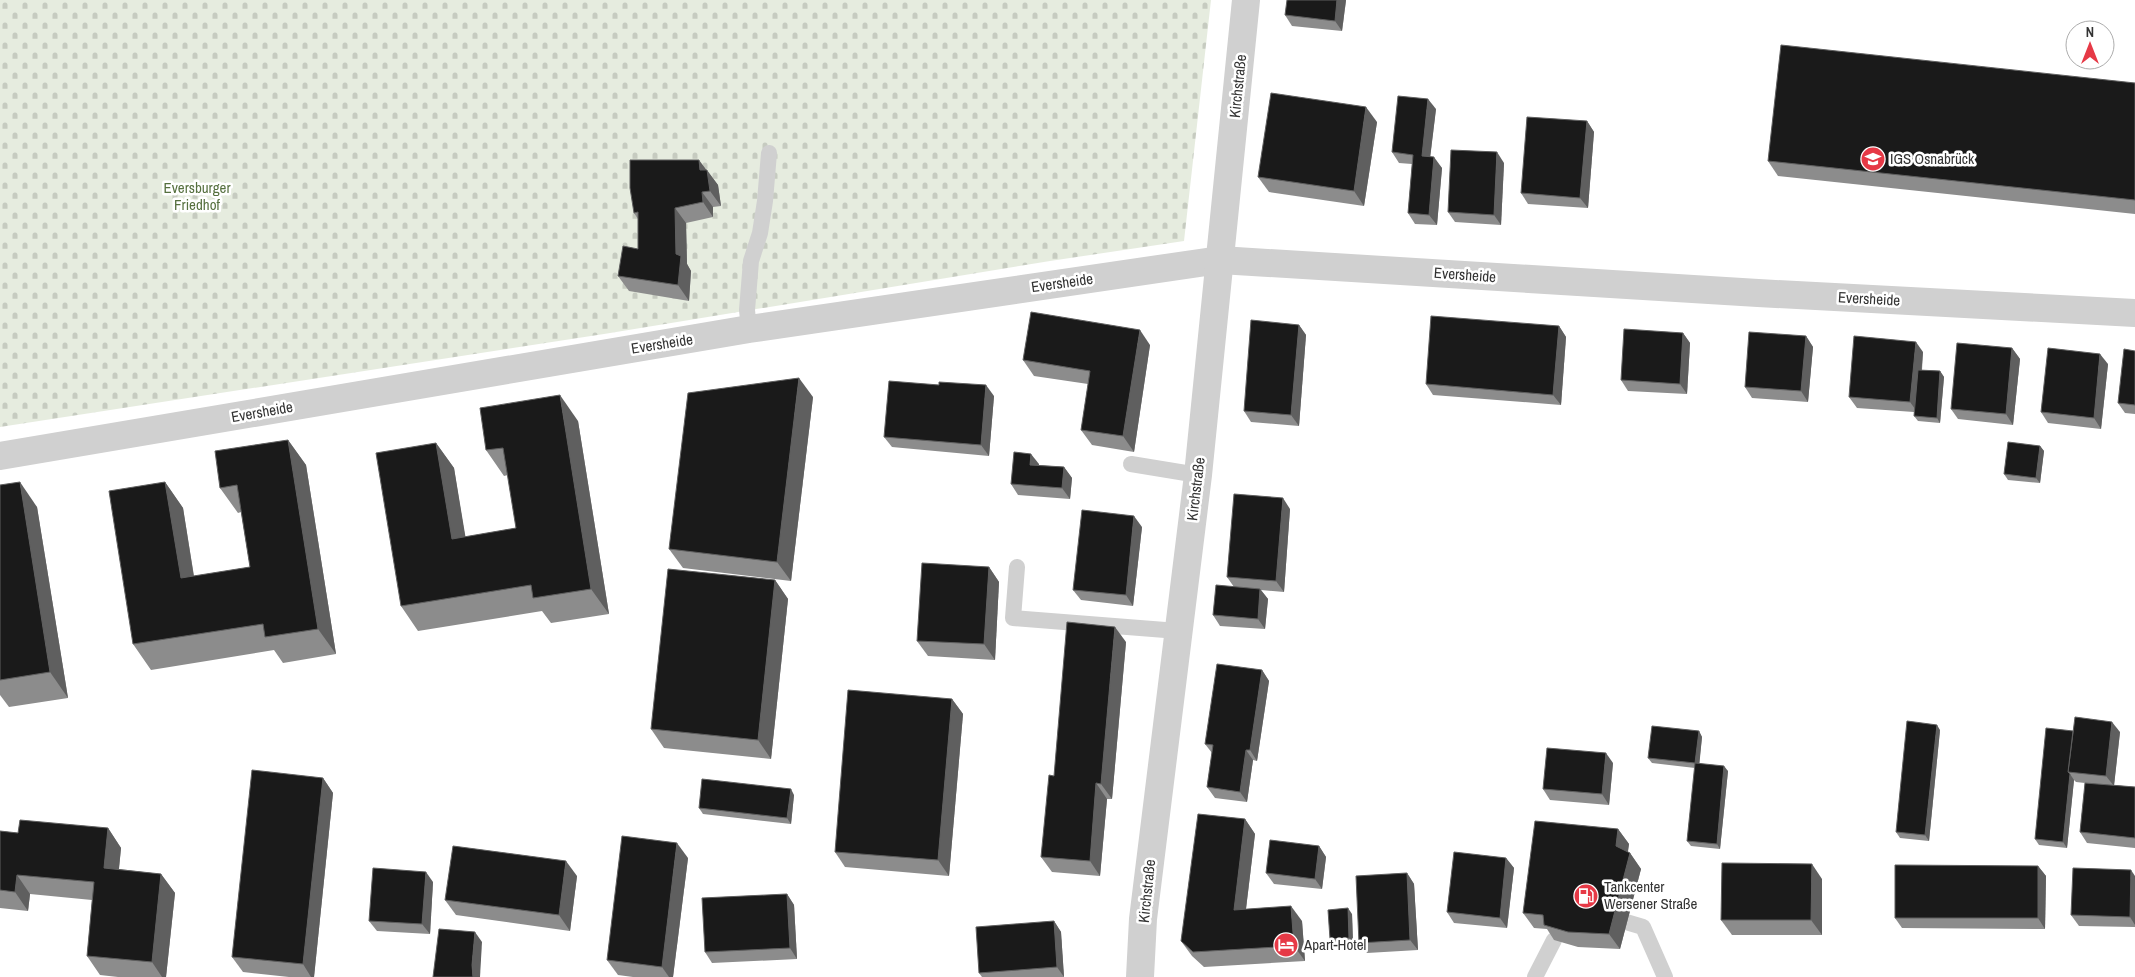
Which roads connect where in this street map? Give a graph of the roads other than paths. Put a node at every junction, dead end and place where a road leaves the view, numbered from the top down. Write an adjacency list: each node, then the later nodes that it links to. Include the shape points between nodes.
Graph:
1 (1246, 0): 3 (street, Kirchstraße)
2 (768, 153): 5 (lane, via 765,202 751,261 747,310)
3 (1220, 260): 4 (street, Eversheide); 5 (street, Eversheide); 8 (street, Kirchstraße)
4 (2135, 313)
5 (749, 329): 6 (street, Eversheide)
6 (0, 456)
7 (1131, 464): 8 (lane)
8 (1198, 475): 10 (street, Kirchstraße)
9 (1017, 567): 10 (lane, via 1013,618)
10 (1178, 631): 13 (street, Kirchstraße, via 1143,919)
11 (1626, 922): 15 (lane, via 1643,927)
12 (1554, 940): 14 (lane)
13 (1140, 977)
14 (1535, 977)
15 (1665, 977)

